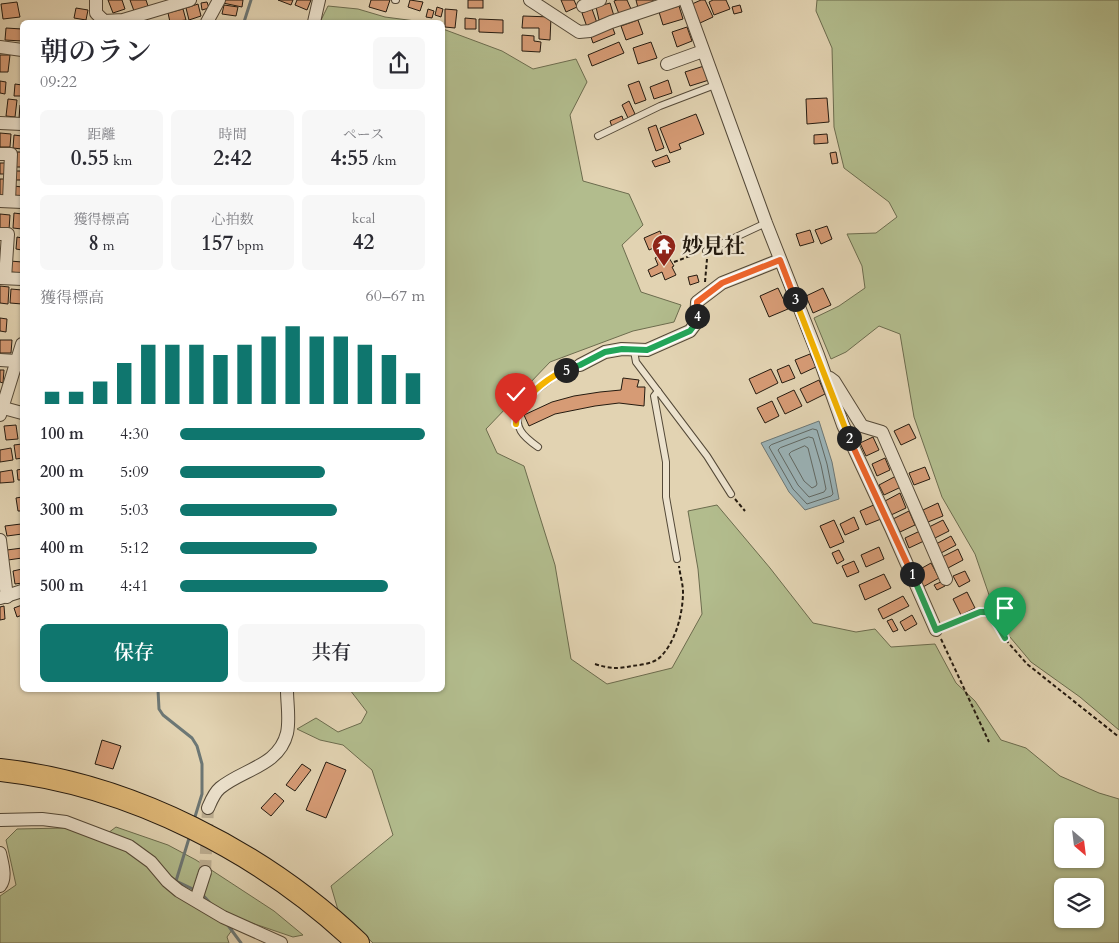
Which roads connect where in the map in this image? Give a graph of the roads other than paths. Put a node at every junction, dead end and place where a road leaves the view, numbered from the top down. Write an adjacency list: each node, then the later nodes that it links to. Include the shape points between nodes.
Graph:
1 (96, 0): 10 (street, via 96,13)
2 (190, 0): 11 (street)
3 (218, 0): 12 (street)
4 (319, 0): 13 (street)
5 (530, 0): 7 (street, via 579,32)
6 (600, 0): 9 (street)
7 (677, 0)
8 (685, 0): 16 (street)
9 (583, 6)
10 (103, 20)
11 (123, 20)
12 (209, 20)
13 (314, 20)
14 (0, 47): 15 (street)
15 (20, 50)
16 (703, 51): 17 (street); 18 (street)
17 (667, 64)
18 (716, 85): 21 (lane, via 660,106); 25 (street)
19 (0, 124): 20 (street)
20 (20, 124)
21 (598, 136)
22 (0, 154): 23 (street, via 12,154)
23 (5, 201): 24 (street)
24 (20, 202)
25 (766, 223): 27 (lane); 28 (street)
26 (0, 234): 29 (street, via 8,234)
27 (706, 250)
28 (780, 260): 32 (street, via 722,283 697,302 696,323 690,331 647,350); 36 (street)
29 (3, 278): 30 (street)
30 (20, 279)
31 (20, 350): 34 (street)
32 (634, 351): 35 (street, via 605,352); 37 (lane, via 636,362)
33 (0, 360): 34 (street)
34 (16, 361): 38 (street)
35 (580, 365): 40 (lane, via 557,374 517,408 516,424 526,439)
36 (824, 373): 44 (street, via 834,382 862,426 882,432); 47 (street, via 843,425)
37 (658, 391): 41 (lane); 43 (lane, via 654,396 666,462 666,497)
38 (1, 410): 39 (street)
39 (20, 414)
40 (538, 447)
41 (731, 494)
42 (0, 540): 46 (street)
43 (677, 558)
44 (946, 579)
45 (20, 592): 46 (street)
46 (4, 598)
47 (936, 630)
48 (287, 692): 51 (street, via 287,733 278,752 220,788)
49 (0, 770): 59 (highway, via 77,784 138,804 192,828 304,897)
50 (0, 784): 58 (highway, via 78,799 161,827 246,874 295,908)
51 (208, 808)
52 (0, 820): 56 (street, via 66,822 129,846 151,862 179,891)
53 (0, 853): 55 (street, via 4,874)
54 (205, 872): 56 (street)
55 (0, 886)
56 (196, 900): 57 (street, via 223,917)
57 (281, 943)
58 (337, 943)
59 (358, 943)

